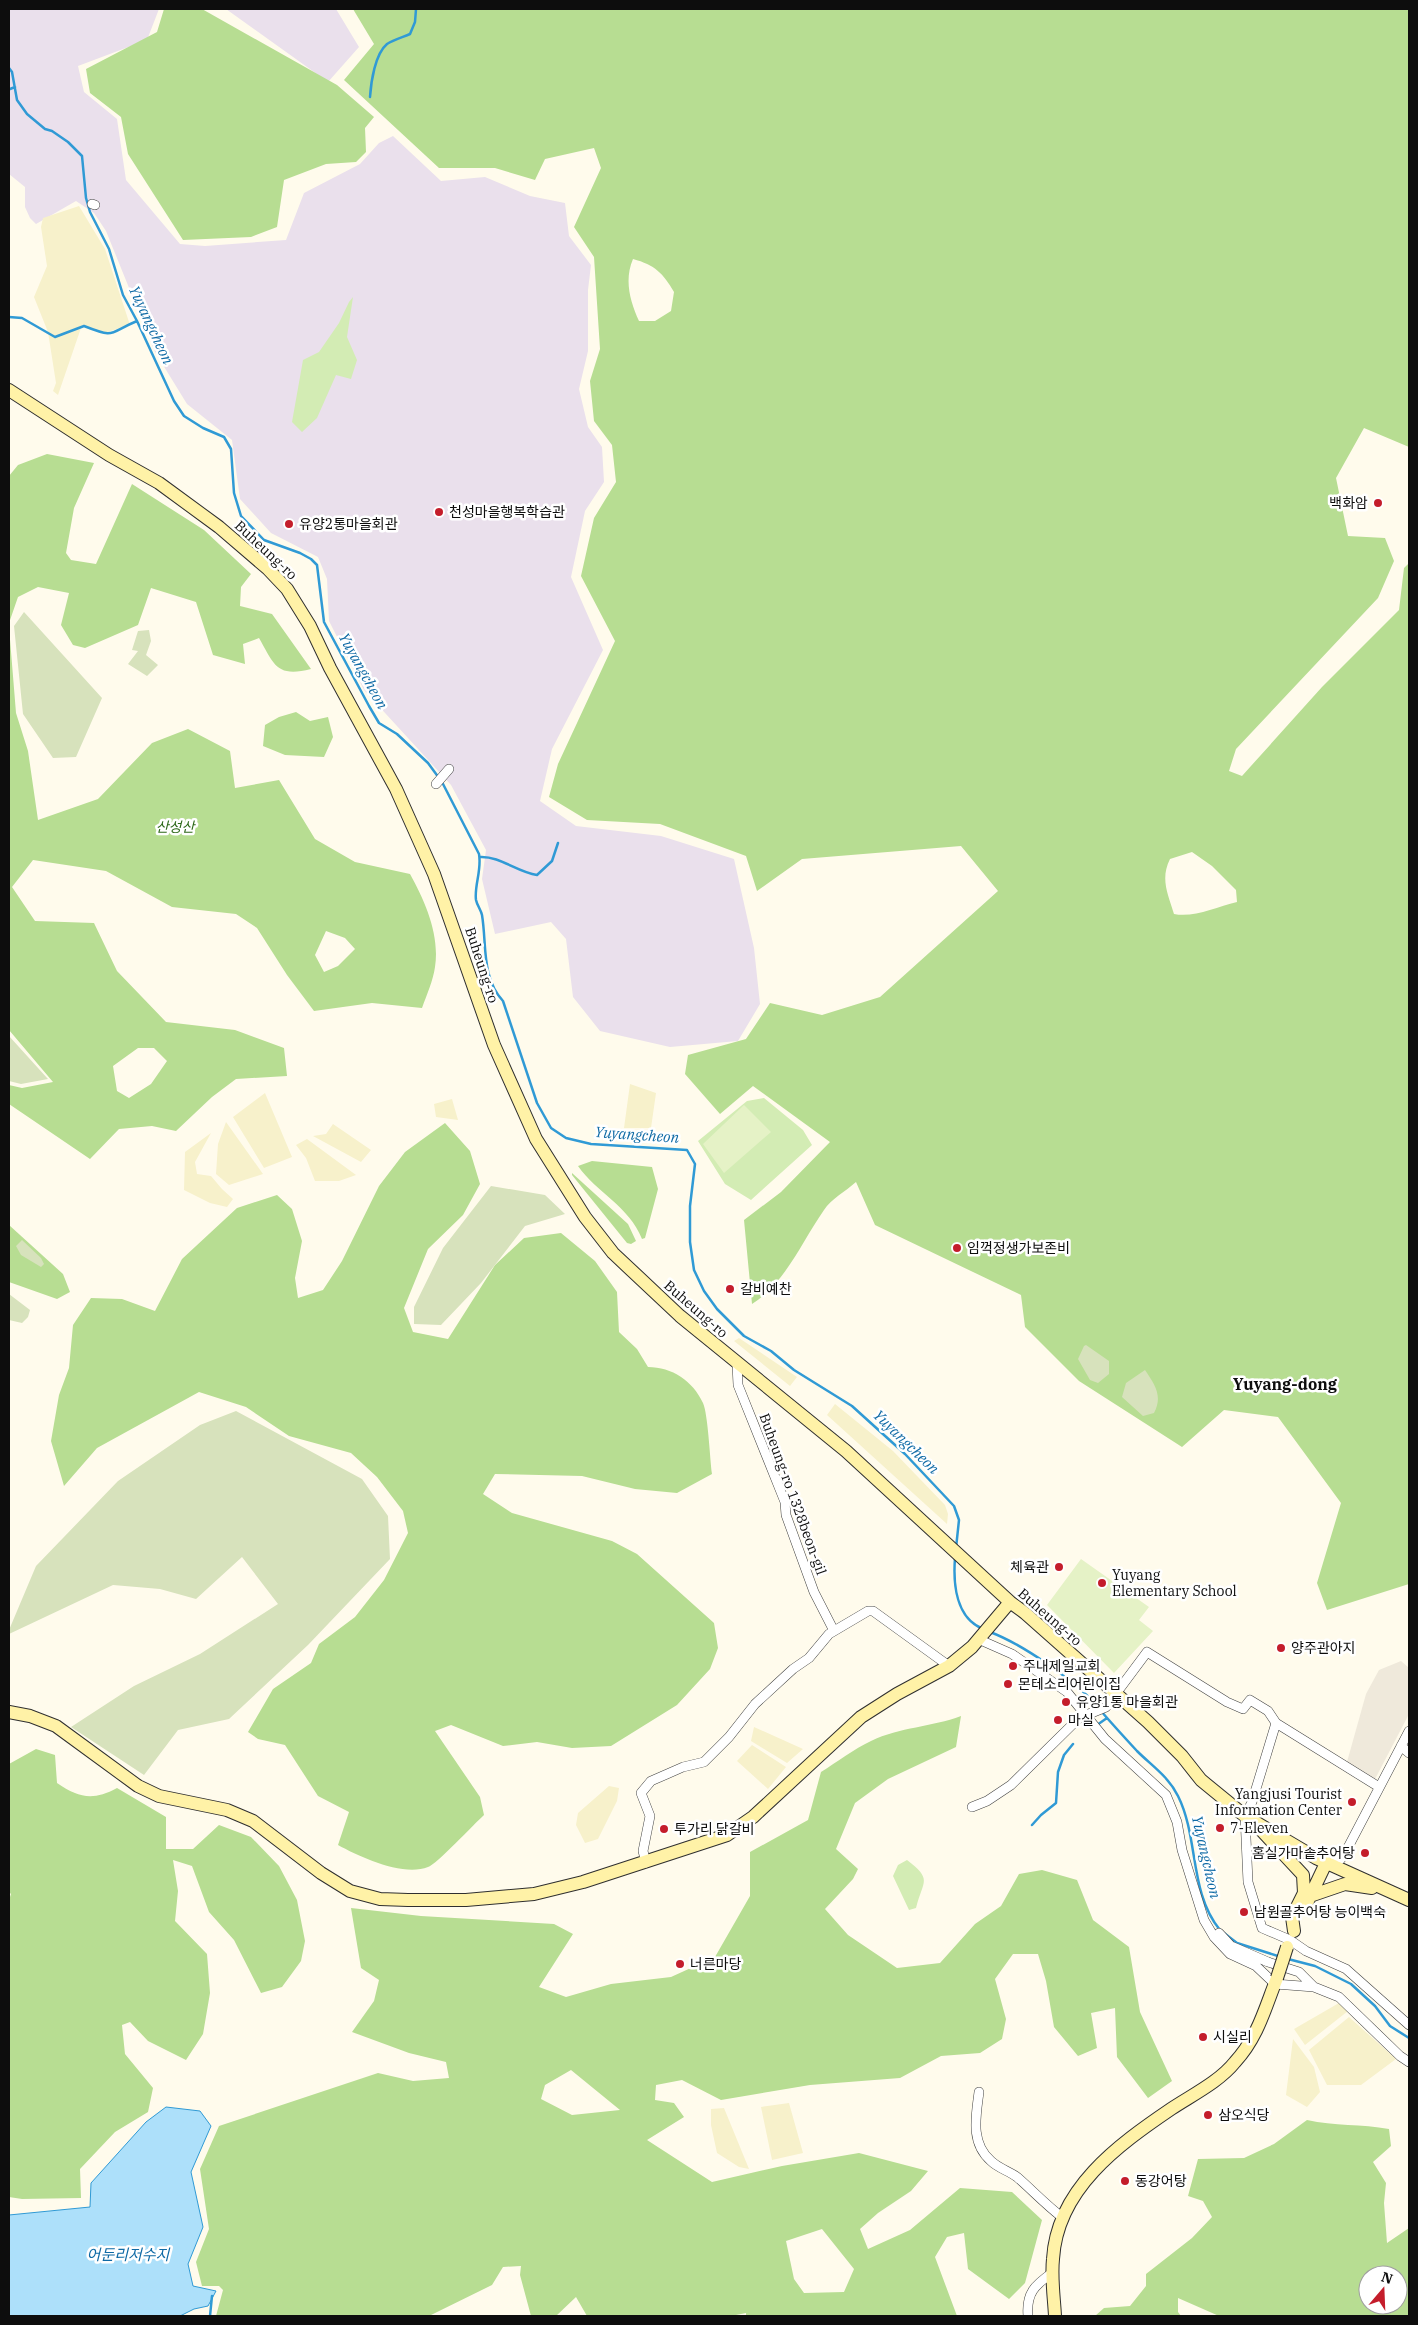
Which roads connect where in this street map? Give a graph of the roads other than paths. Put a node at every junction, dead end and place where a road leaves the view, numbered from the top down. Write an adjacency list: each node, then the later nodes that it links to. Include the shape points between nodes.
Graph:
1 (9, 390): 4 (main road, Buheung-ro, via 174,494 220,527 286,589 310,626 396,789 450,915 494,1045 544,1154 613,1253)
2 (449, 769): 3 (street)
3 (436, 784)
4 (736, 1364): 5 (main road, Buheung-ro, via 846,1451); 6 (street, Buheung-ro 1328beon-gil, via 738,1385 785,1502 786,1515 814,1592)
5 (1010, 1602): 7 (main road); 9 (main road, Buheung-ro)
6 (834, 1631): 8 (street, via 873,1611); 19 (street, via 809,1658 755,1704 729,1738 704,1762 650,1781 641,1793 650,1816 643,1851)
7 (980, 1637): 8 (main road); 11 (street, via 1012,1654 1067,1692)
8 (949, 1666): 19 (main road, via 861,1717 753,1817 727,1835)
9 (1116, 1693): 11 (street, via 1106,1707); 12 (street, via 1147,1652 1227,1702 1243,1709 1250,1700 1268,1710); 18 (main road, Buheung-ro, via 1168,1741 1201,1780)
10 (9, 1712): 19 (main road, via 56,1726 138,1786 158,1796 227,1810 253,1821 321,1873 350,1891 367,1896 466,1900 534,1894)
11 (1088, 1714): 17 (street, via 1079,1718 1011,1785 987,1801); 24 (street, via 1105,1739 1166,1795 1177,1822 1182,1850)
12 (1276, 1723): 16 (street); 18 (street, via 1252,1802)
13 (1409, 1731): 14 (street)
14 (1401, 1746): 15 (street); 16 (street)
15 (1409, 1753)
16 (1379, 1787): 20 (street, via 1344,1855 1340,1860)
17 (972, 1806)
18 (1250, 1820): 20 (main road, Buheung-ro); 25 (street, via 1248,1882 1255,1908 1262,1928); 25 (main road, via 1303,1875 1304,1893 1292,1917)
19 (646, 1863)
20 (1326, 1863): 21 (main road, Buheung-ro); 22 (main road)
21 (1392, 1892): 22 (main road, via 1345,1884); 23 (main road, Buheung-ro)
22 (1310, 1896): 25 (main road)
23 (1409, 1900)
24 (1203, 1917): 26 (street, via 1214,1937 1230,1954 1256,1966); 27 (street, via 1231,1946 1299,1972)
25 (1291, 1939): 26 (main road, bridge); 28 (street, via 1306,1951 1346,1969)
26 (1276, 1981): 27 (street); 31 (main road, via 1260,2026 1235,2063 1119,2146 1085,2181)
27 (1314, 1987): 29 (street, via 1339,1997)
28 (1409, 2025)
29 (1409, 2062)
30 (979, 2092): 31 (street, via 975,2124 983,2152 991,2162 1012,2173)
31 (1063, 2218): 32 (main road, via 1054,2247)
32 (1052, 2273): 33 (street, via 1034,2286); 34 (main road)
33 (1028, 2316)
34 (1055, 2316)

